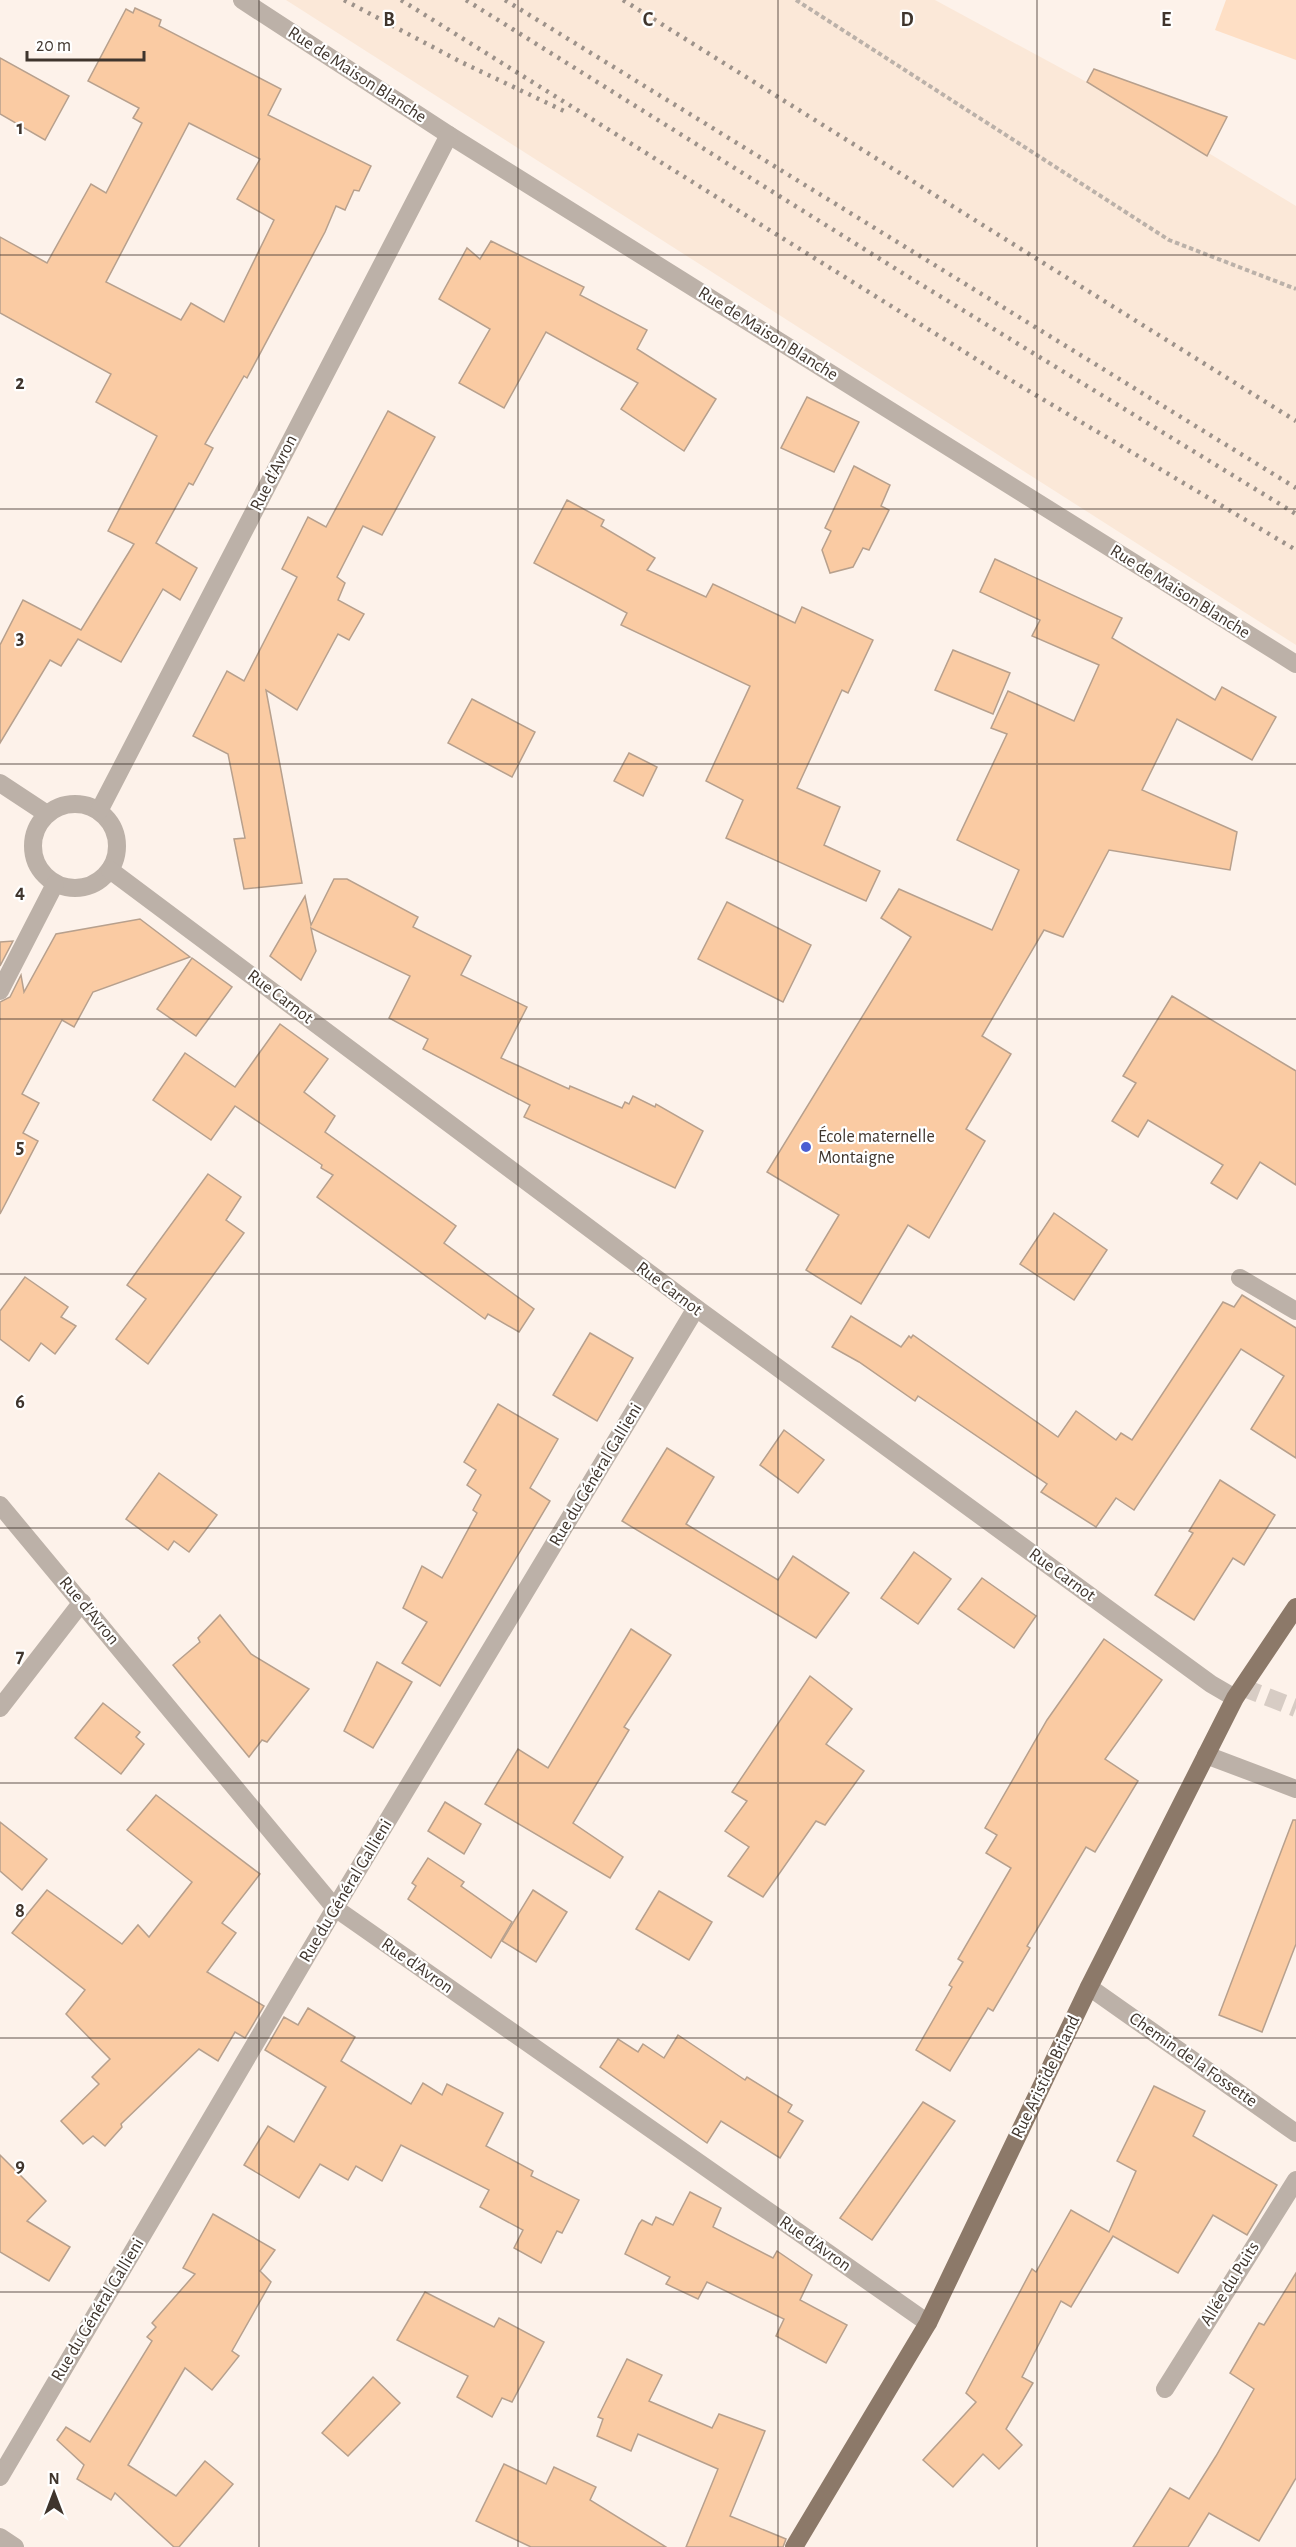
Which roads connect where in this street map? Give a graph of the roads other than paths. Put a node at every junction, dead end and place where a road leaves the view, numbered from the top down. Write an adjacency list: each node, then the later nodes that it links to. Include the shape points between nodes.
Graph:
1 (242, 0): 2 (street, Rue de Maison Blanche)
2 (449, 135): 3 (street, Rue de Maison Blanche); 5 (street, Rue d'Avron)
3 (1296, 664)
4 (0, 783): 6 (street)
5 (99, 811): 6 (street, via 72,804); 7 (street, via 115,832 116,858)
6 (47, 814): 8 (street, via 34,838 33,851 37,864)
7 (110, 870): 8 (street, via 102,879 79,888); 11 (street, Rue Carnot)
8 (56, 884): 9 (street)
9 (0, 991)
10 (1240, 1278): 12 (street)
11 (696, 1308): 16 (street, Rue Carnot); 20 (street, Rue du Général Gallieni)
12 (1296, 1311)
13 (0, 1506): 14 (street, Rue d'Avron)
14 (82, 1602): 17 (street); 20 (street, Rue d'Avron)
15 (1296, 1607): 16 (main road, Rue Aristide Briand)
16 (1235, 1698): 18 (main road, Rue Aristide Briand)
17 (0, 1708)
18 (1206, 1755): 19 (street); 21 (main road, Rue Aristide Briand)
19 (1296, 1790)
20 (335, 1908): 24 (street, Rue d'Avron); 26 (street, Rue du Général Gallieni)
21 (1089, 1988): 22 (street, Chemin de la Fossette); 24 (main road, Rue Aristide Briand)
22 (1296, 2133)
23 (1296, 2180): 25 (street, Allée du Puits)
24 (928, 2324): 29 (main road, Rue Aristide Briand)
25 (1165, 2389)
26 (0, 2477)
27 (0, 2537): 28 (street)
28 (15, 2547)
29 (794, 2547)

